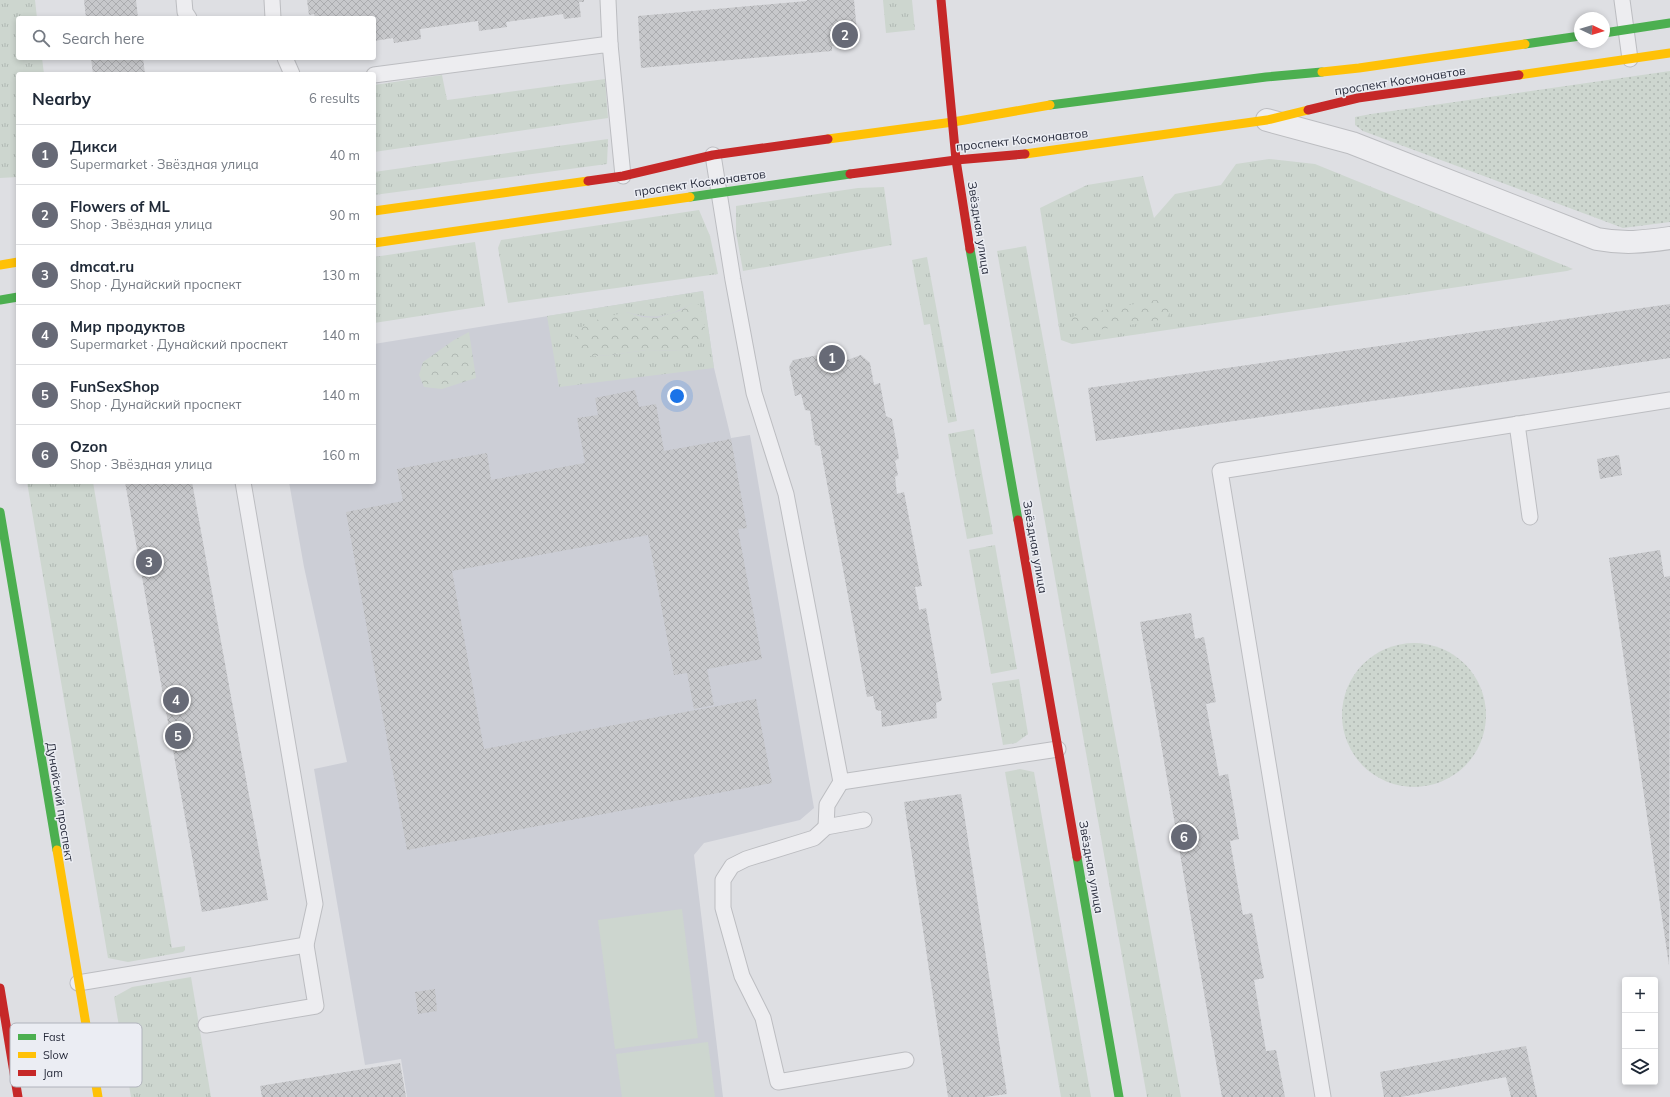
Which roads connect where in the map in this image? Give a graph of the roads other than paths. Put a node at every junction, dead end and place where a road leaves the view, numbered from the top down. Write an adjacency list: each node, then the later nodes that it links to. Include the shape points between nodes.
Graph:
1 (184, 0): 6 (lane)
2 (272, 0): 7 (lane)
3 (608, 0): 12 (lane)
4 (941, 0): 19 (street, Звёздная улица)
5 (1622, 0): 9 (lane)
6 (188, 16)
7 (273, 16)
8 (1670, 24): 9 (street)
9 (1626, 30): 10 (street); 14 (lane)
10 (1610, 32)
11 (1574, 37): 19 (street, проспект Космонавтов, via 1359,68 1266,77 1036,107)
12 (610, 44): 17 (lane); 22 (lane)
13 (1670, 53): 14 (street, проспект Космонавтов)
14 (1630, 59): 18 (street, проспект Космонавтов, via 1358,98)
15 (286, 60): 16 (lane)
16 (291, 72)
17 (376, 75)
18 (1267, 120): 21 (street, проспект Космонавтов, via 1042,152); 25 (street, via 1352,143 1597,239 1630,243)
19 (953, 122): 20 (street, проспект Космонавтов); 21 (street, Звёздная улица)
20 (713, 155): 22 (street, проспект Космонавтов); 23 (lane)
21 (956, 160): 23 (street, проспект Космонавтов); 36 (street, Звёздная улица)
22 (623, 176): 24 (street, проспект Космонавтов)
23 (718, 192): 26 (street, проспект Космонавтов); 37 (lane, via 754,392 786,494)
24 (376, 211)
25 (1670, 238)
26 (376, 243)
27 (16, 262): 28 (street)
28 (0, 265)
29 (16, 297): 30 (street)
30 (0, 300)
31 (1670, 400): 32 (lane)
32 (1517, 424): 35 (lane); 52 (lane, via 1220,471)
33 (243, 484): 40 (lane, via 315,904)
34 (0, 512): 41 (street, Дунайский проспект)
35 (1530, 517)
36 (1058, 749): 37 (lane); 51 (street, Звёздная улица)
37 (841, 782): 39 (lane, via 827,805)
38 (864, 820): 39 (lane)
39 (826, 826): 46 (lane, via 814,838 746,859 732,866 723,880 724,908 742,976 763,1018 778,1082)
40 (306, 945): 41 (lane); 44 (lane, via 316,1006)
41 (78, 983): 43 (street, Дунайский проспект)
42 (0, 988): 45 (street)
43 (85, 1023)
44 (206, 1024)
45 (10, 1049)
46 (906, 1060)
47 (16, 1087): 49 (street)
48 (96, 1087): 50 (street, Дунайский проспект)
49 (18, 1097)
50 (98, 1097)
51 (1119, 1097)
52 (1323, 1097)

